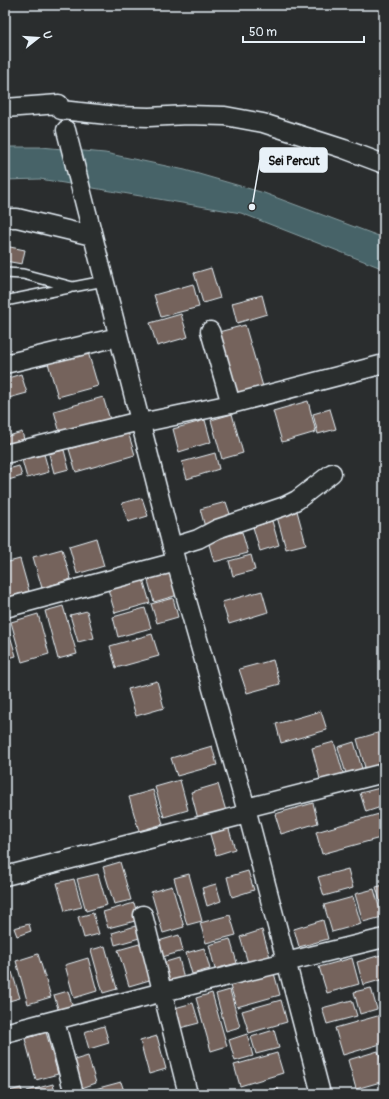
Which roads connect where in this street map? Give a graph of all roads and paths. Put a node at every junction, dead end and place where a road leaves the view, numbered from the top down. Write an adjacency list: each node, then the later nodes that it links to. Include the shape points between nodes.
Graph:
1 (5, 108): 3 (street, via 60,107 117,116 225,116 263,123)
2 (66, 130): 5 (street)
3 (384, 164)
4 (5, 218): 5 (street, via 17,218)
5 (92, 236): 7 (street)
6 (5, 272): 8 (lane)
7 (104, 281): 8 (lane); 11 (street)
8 (73, 287): 9 (lane)
9 (5, 301)
10 (210, 331): 14 (street)
11 (118, 336): 12 (street); 15 (street)
12 (5, 364)
13 (384, 364): 14 (street)
14 (231, 404): 15 (street)
15 (141, 422): 16 (street); 18 (street)
16 (5, 454)
17 (332, 473): 18 (street, via 297,500 217,530)
18 (174, 555): 19 (street); 21 (street)
19 (5, 608)
20 (384, 773): 21 (street)
21 (246, 811): 22 (street); 25 (street)
22 (5, 876)
23 (143, 915): 26 (street)
24 (384, 938): 25 (street)
25 (285, 962): 26 (street); 31 (street)
26 (163, 992): 27 (street); 30 (street)
27 (55, 1021): 28 (street); 29 (street)
28 (5, 1033)
29 (74, 1094)
30 (188, 1094)
31 (321, 1094)

